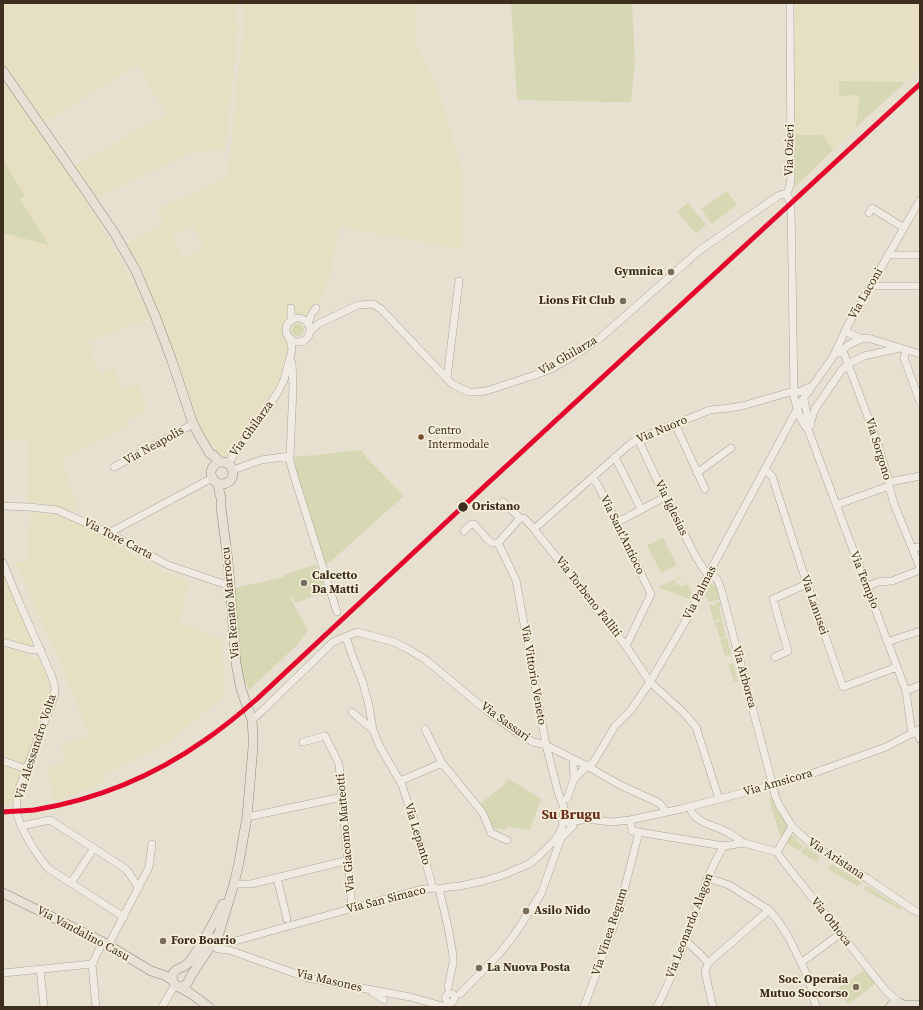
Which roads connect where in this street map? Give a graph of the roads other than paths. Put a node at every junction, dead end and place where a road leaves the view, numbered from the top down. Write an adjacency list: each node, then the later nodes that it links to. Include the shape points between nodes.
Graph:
1 (790, 3): 3 (street, Via Ozieri, via 791,177)
2 (3, 71): 31 (main road, via 115,234 136,271 156,318)
3 (786, 195): 25 (street, Via Ghilarza, via 778,196 700,250 599,339 551,369 476,392 468,392); 28 (street, via 791,208)
4 (920, 200): 6 (street, Via Laconi)
5 (869, 213): 6 (street, via 872,208)
6 (904, 228): 7 (street, Via Laconi)
7 (888, 255): 8 (street); 10 (street, Via Laconi)
8 (920, 255)
9 (459, 281): 25 (street)
10 (871, 286): 11 (street); 14 (street, Via Laconi)
11 (920, 286)
12 (316, 308): 13 (street)
13 (303, 323): 15 (street, Via Ghilarza, via 288,324 287,332); 17 (street, via 307,338); 25 (street, Via Ghilarza, via 318,324 358,305 374,304)
14 (845, 331): 16 (street); 22 (street, Via Laconi)
15 (290, 338): 17 (street); 19 (street, Via Ghilarza)
16 (861, 339): 18 (street, via 868,338); 20 (street, via 848,345)
17 (301, 342): 19 (street)
18 (903, 349): 21 (street); 24 (street, via 864,356); 29 (street)
19 (292, 350): 23 (street, Via Ghilarza)
20 (843, 351): 22 (street); 24 (street, Via Sorgono)
21 (920, 354)
22 (833, 357): 28 (street, Via Laconi, via 812,386)
23 (290, 359): 26 (street, Via Ghilarza); 27 (street)
24 (848, 364): 33 (street, via 815,409 810,424 812,431); 45 (street, Via Sorgono, via 877,441)
25 (446, 378)
26 (284, 380): 27 (street); 38 (street, Via Ghilarza, via 272,402)
27 (293, 384): 36 (street)
28 (799, 396): 30 (street, Via Tempio); 32 (street, Via Nuoro, via 710,410); 33 (street, Via Tempio, via 808,419)
29 (920, 402)
30 (798, 410): 33 (street, Via Tempio); 40 (street, Via Palmas)
31 (193, 424): 38 (main road, via 210,454); 39 (street, Via Neapolis)
32 (675, 424): 34 (street, Via Nuoro); 41 (street)
33 (808, 430): 49 (street, Via Tempio)
34 (638, 439): 37 (street, Via Nuoro); 47 (street, Via Iglesias)
35 (731, 448): 41 (street)
36 (290, 456): 38 (street); 66 (street)
37 (615, 457): 43 (street, Via Nuoro); 51 (street)
38 (223, 465): 44 (main road, via 211,471); 44 (main road, via 234,473 231,480)
39 (114, 467)
40 (765, 470): 62 (street, Via Palmas); 63 (street, Via Lanusei, via 772,476)
41 (697, 473): 46 (street)
42 (920, 476): 45 (street)
43 (592, 478): 53 (street, Via Sant'Antioco); 54 (street, Via Nuoro)
44 (218, 482): 56 (street); 64 (main road, Via Renato Marroccu, via 223,495 221,498)
45 (889, 484): 49 (street); 59 (street, Via Sorgono, via 894,504)
46 (705, 489)
47 (665, 497): 51 (street); 62 (street, Via Iglesias, via 695,556)
48 (503, 502): 52 (street, Via Torbeno Falliti)
49 (836, 505): 65 (street, Via Tempio)
50 (3, 506): 56 (street, Via Tore Carta, via 57,510)
51 (641, 509): 53 (street)
52 (520, 518): 54 (street, Via Torbeno Falliti, via 524,518); 57 (street)
53 (616, 523): 71 (street, Via Sant'Antioco, via 651,594)
54 (534, 529): 71 (street, Via Torbeno Falliti)
55 (464, 531): 57 (street, via 474,524 492,543)
56 (109, 533): 64 (street, Via Tore Carta, via 168,565)
57 (498, 543): 85 (street, Via Vittorio Veneto, via 516,580)
58 (920, 547): 59 (street)
59 (912, 548): 61 (street, Via Sorgono)
60 (3, 563): 72 (street, Via Alessandro Volta)
61 (920, 569): 65 (street, via 892,581 878,582)
62 (709, 573): 75 (street, Via Palmas, via 692,610); 93 (street, Via Arborea, via 718,579 721,589)
63 (807, 584): 73 (street, via 773,598 788,651); 74 (street, Via Lanusei, via 843,687)
64 (230, 586): 79 (main road, Via Renato Marroccu, via 236,663 241,689)
65 (866, 587): 70 (street, Via Tempio)
66 (338, 612)
67 (920, 630): 70 (street)
68 (346, 637): 79 (street, Via Sassari, via 333,642); 81 (street, Via Lepanto, via 363,683); 85 (street, Via Sassari, via 357,632 394,642 408,649 426,660 513,730 533,742)
69 (3, 642): 72 (street, via 30,650)
70 (887, 642): 74 (street, Via Tempio)
71 (626, 646): 75 (street, Via Torbeno Falliti)
72 (41, 650): 90 (street, Via Alessandro Volta, via 52,677 54,697)
73 (775, 657)
74 (897, 668): 77 (street, Via Tempio)
75 (650, 682): 89 (street, Via Palmas, via 631,710 615,726 593,762); 96 (street, Via Torbeno Falliti, via 696,727)
76 (920, 685): 77 (street)
77 (906, 691): 82 (street, Via Tempio)
78 (352, 712): 81 (street, Via Lepanto)
79 (252, 720): 99 (main road, Via Renato Marroccu, via 253,747)
80 (425, 729): 88 (street)
81 (373, 730): 92 (street, Via Lepanto)
82 (917, 731): 83 (street, Via Tempio); 93 (street, Via Amsicora, via 886,747)
83 (920, 739)
84 (302, 742): 94 (street, Via Giacomo Matteotti, via 325,736 339,764)
85 (546, 745): 86 (street, Via Sassari); 102 (street, Via Vittorio Veneto)
86 (573, 759): 89 (street, Via Sassari); 91 (street)
87 (3, 761): 90 (street)
88 (442, 763): 92 (street); 105 (street, via 482,812 491,833)
89 (587, 766): 91 (street, Via Palmas); 98 (street, Via Sassari, via 657,802)
90 (26, 768): 101 (street, Via Alessandro Volta, via 16,801)
91 (574, 779): 95 (street)
92 (400, 781): 118 (street, Via Lepanto)
93 (772, 786): 96 (street, Via Amsicora); 103 (street, Via Aristana, via 779,805)
94 (342, 797): 99 (street); 112 (street, Via Giacomo Matteotti)
95 (567, 799)
96 (719, 800): 97 (street, Via Amsicora)
97 (690, 807): 98 (street, Via Amsicora); 107 (street, via 692,814 698,819 728,832)
98 (666, 812): 100 (street, Via Amsicora)
99 (247, 817): 116 (main road, Via Renato Marroccu)
100 (630, 820): 102 (street, Via Amsicora, via 582,820); 104 (street, via 632,831)
101 (20, 824): 110 (street, via 50,820); 115 (street, Via Alessandro Volta, via 42,862 49,870)
102 (567, 826): 106 (street)
103 (792, 826): 111 (street); 122 (street, Via Aristana, via 813,845)
104 (639, 832): 109 (street); 149 (street, Via Vinea Regum, via 618,914)
105 (506, 840)
106 (558, 840): 118 (street, Via San Simaco, via 519,869 483,881); 141 (street, via 541,894 522,923 500,953 460,994)
107 (744, 843): 109 (street); 111 (street)
108 (152, 844): 117 (street, via 149,868)
109 (724, 846): 114 (street, Via Leonardo Alagon)
110 (94, 848): 115 (street); 117 (street, via 126,869)
111 (777, 852): 125 (street, Via Othoca)
112 (349, 860): 113 (street); 120 (street, Via Giacomo Matteotti)
113 (277, 878): 116 (street, via 251,884); 124 (street)
114 (708, 878): 121 (street, via 729,885); 128 (street, Via Leonardo Alagon)
115 (71, 883): 123 (street, Via Alessandro Volta)
116 (234, 884): 127 (main road, Via Renato Marroccu)
117 (139, 888): 123 (street)
118 (436, 888): 120 (street, Via San Simaco, via 418,890); 141 (street, Via Lepanto, via 448,927 453,955 448,987)
119 (3, 893): 129 (main road, Via Vandalino Casu)
120 (352, 908): 126 (street, Via San Simaco)
121 (769, 910): 131 (street); 132 (street)
122 (920, 913)
123 (124, 917): 129 (street)
124 (287, 919)
125 (840, 934): 131 (street); 139 (street, Via Othoca)
126 (235, 940): 127 (street, Via San Simaco); 130 (street, via 228,946)
127 (210, 941): 130 (street, Via Masones, via 218,949); 134 (main road); 137 (main road)
128 (686, 941): 132 (street); 150 (street, Via Leonardo Alagon)
129 (106, 944): 133 (street); 137 (main road, Via Vandalino Casu, via 151,971)
130 (229, 950): 138 (street, Via Masones, via 308,978)
131 (802, 962): 152 (street)
132 (708, 963): 151 (street, via 705,972)
133 (92, 964): 135 (street); 146 (street)
134 (181, 968): 137 (main road, via 177,969); 137 (main road, via 188,972)
135 (40, 969): 136 (street); 145 (street)
136 (3, 973)
137 (178, 982): 147 (street); 148 (main road)
138 (370, 990): 140 (street); 141 (street, Via Masones, via 410,998)
139 (886, 992): 142 (street, Via Othoca); 143 (street, Via Othoca)
140 (384, 1000)
141 (449, 1000)
142 (903, 1005): 143 (main road, via 895,1003); 144 (main road)
143 (890, 1006)
144 (920, 1006)
145 (44, 1007)
146 (96, 1007)
147 (162, 1007)
148 (209, 1007)
149 (584, 1007)
150 (657, 1007)
151 (713, 1007)
152 (816, 1007)

